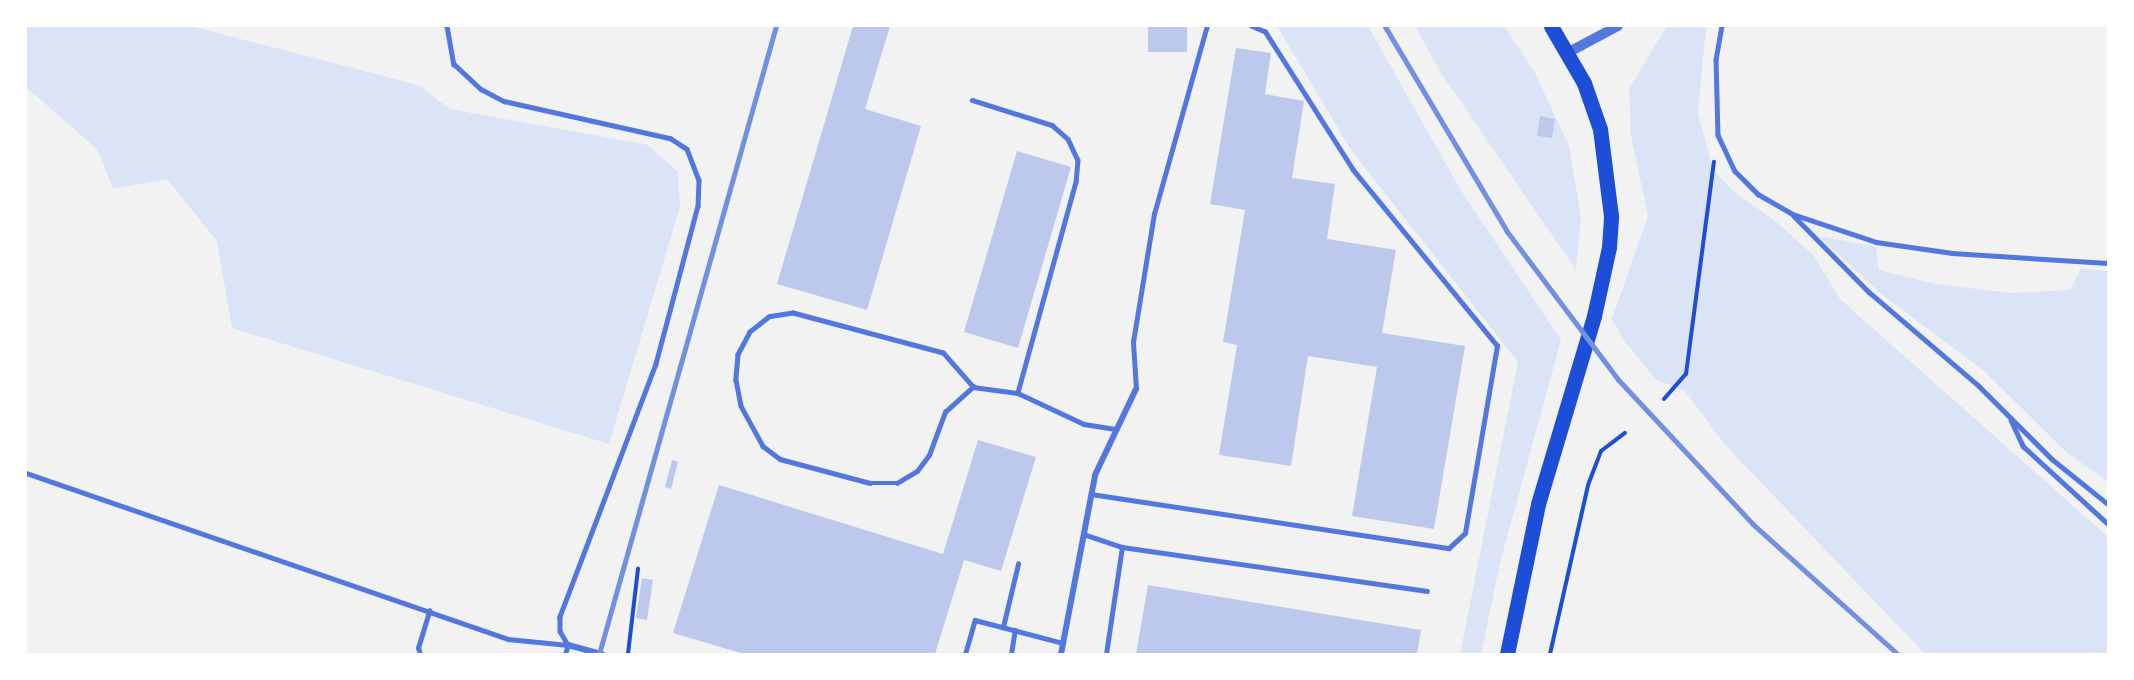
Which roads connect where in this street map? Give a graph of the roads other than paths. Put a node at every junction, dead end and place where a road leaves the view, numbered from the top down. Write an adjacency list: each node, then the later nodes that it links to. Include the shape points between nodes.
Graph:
1 (447, 26): 28 (lane, via 454,64 481,89 504,101 670,138 687,149 699,180 698,206 656,364 560,617 560,632)
2 (1207, 26): 12 (lane, via 1154,214 1133,342)
3 (1251, 26): 17 (lane, via 1265,32 1353,170 1497,346 1465,533 1449,548)
4 (1551, 26): 7 (main road)
5 (1618, 26): 7 (street)
6 (1722, 26): 9 (lane, via 1716,60 1718,135 1735,171 1758,194)
7 (1569, 52): 36 (main road, via 1600,129 1611,216 1609,247 1594,316 1538,504)
8 (972, 100): 13 (lane, via 1052,125 1068,139 1078,160 1076,182)
9 (1792, 214): 10 (lane, via 1876,242 1952,253); 14 (lane, via 1869,292)
10 (2109, 263)
11 (973, 387): 11 (lane, via 945,412 929,455 917,471 897,483 870,483 780,459 763,446 750,429 741,406 736,380 738,355 750,332 768,317 793,313 943,353); 13 (lane)
12 (1136, 389): 15 (street)
13 (1018, 393): 15 (lane, via 1084,424)
14 (2010, 417): 18 (lane, via 2052,459); 19 (lane, via 2023,446)
15 (1117, 429): 17 (street, via 1095,475)
16 (26, 473): 24 (lane)
17 (1091, 494): 20 (street)
18 (2109, 504)
19 (2109, 524)
20 (1083, 534): 21 (lane); 27 (street)
21 (1122, 547): 23 (lane); 35 (lane)
22 (1017, 564): 25 (lane)
23 (1427, 591)
24 (429, 611): 28 (lane, via 508,639); 29 (lane, via 418,648)
25 (1003, 627): 26 (lane); 32 (lane, via 975,620)
26 (1015, 630): 27 (lane); 33 (lane)
27 (1063, 643): 34 (street)
28 (568, 645): 30 (lane); 31 (street)
29 (420, 654)
30 (565, 654)
31 (602, 654)
32 (965, 654)
33 (1011, 654)
34 (1061, 654)
35 (1106, 654)
36 (1507, 654)

